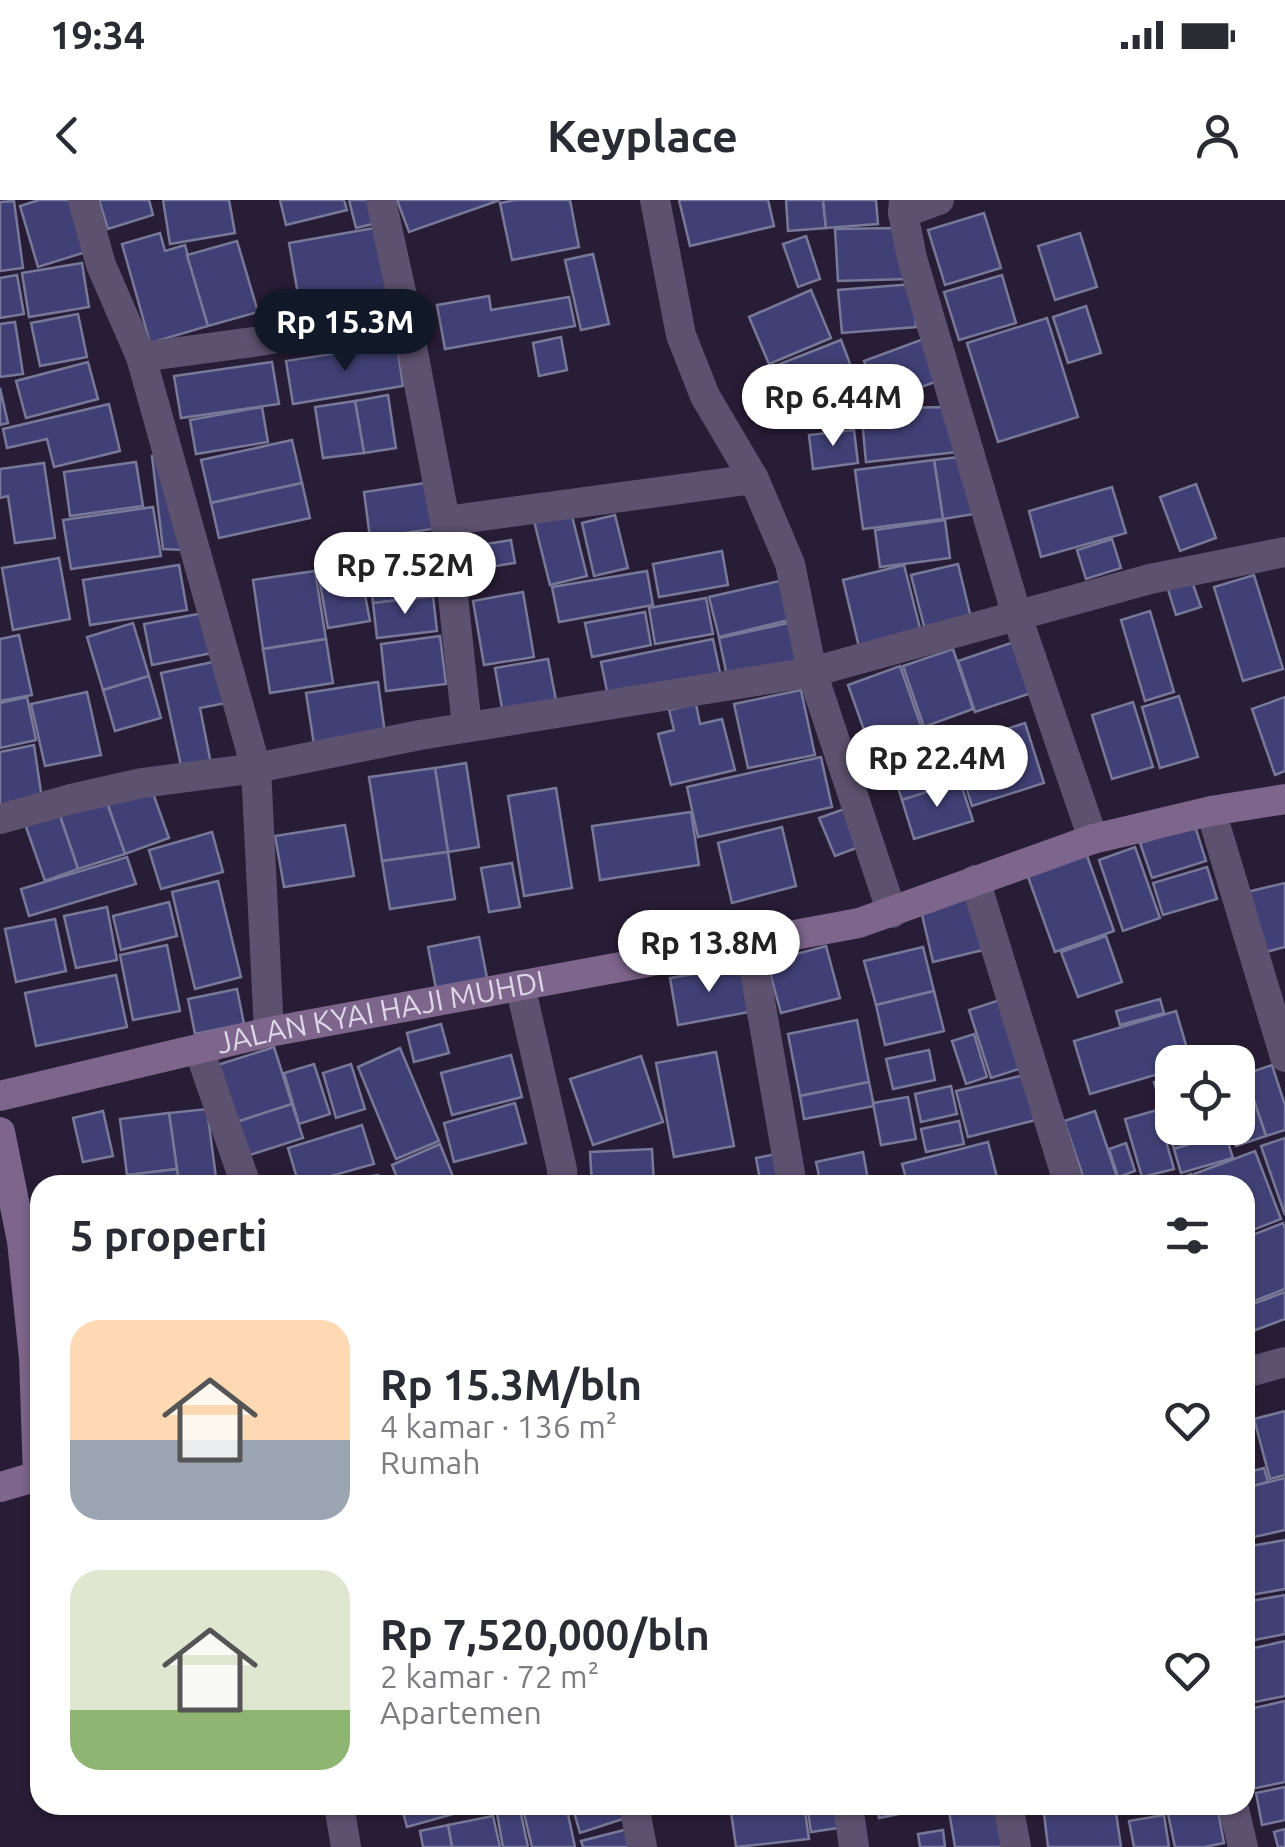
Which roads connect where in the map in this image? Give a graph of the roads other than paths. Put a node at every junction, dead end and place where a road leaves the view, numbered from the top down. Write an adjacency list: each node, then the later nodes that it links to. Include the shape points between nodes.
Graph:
1 (83, 200): 7 (street, via 101,264)
2 (382, 200): 6 (street)
3 (655, 200): 8 (street, via 681,335 704,396)
4 (939, 200): 5 (street)
5 (904, 207): 11 (street, via 912,258)
6 (406, 315): 7 (street); 9 (street)
7 (142, 358): 14 (street)
8 (754, 479): 9 (street); 12 (street, via 790,564)
9 (444, 521): 13 (street)
10 (1285, 552): 11 (street)
11 (1016, 616): 12 (street); 18 (street)
12 (812, 672): 13 (street); 20 (street)
13 (467, 728): 14 (street)
14 (256, 768): 17 (street, via 142,783); 23 (street)
15 (1285, 799): 16 (street, JALAN KYAI HAJI MUHDI)
16 (1211, 811): 18 (street, JALAN KYAI HAJI MUHDI); 25 (street)
17 (0, 819)
18 (1093, 839): 19 (street, JALAN KYAI HAJI MUHDI)
19 (975, 880): 20 (street, JALAN KYAI HAJI MUHDI); 31 (street)
20 (892, 913): 21 (street, JALAN KYAI HAJI MUHDI)
21 (750, 944): 22 (street, JALAN KYAI HAJI MUHDI); 30 (street)
22 (520, 986): 23 (street, JALAN KYAI HAJI MUHDI); 29 (street)
23 (268, 1032): 24 (street, JALAN KYAI HAJI MUHDI)
24 (199, 1050): 26 (street, JALAN KYAI HAJI MUHDI); 28 (street)
25 (1285, 1057)
26 (0, 1096)
27 (0, 1132): 32 (street)
28 (243, 1175)
29 (562, 1175)
30 (790, 1175)
31 (1066, 1175)
32 (30, 1319)
33 (1285, 1362): 34 (street)
34 (1255, 1370)
35 (30, 1478): 36 (street)
36 (0, 1486)
37 (340, 1815): 42 (street)
38 (636, 1815): 43 (street)
39 (849, 1815): 44 (street)
40 (1010, 1815): 45 (street)
41 (1235, 1815): 46 (street)
42 (346, 1847)
43 (642, 1847)
44 (854, 1847)
45 (1016, 1847)
46 (1243, 1847)

